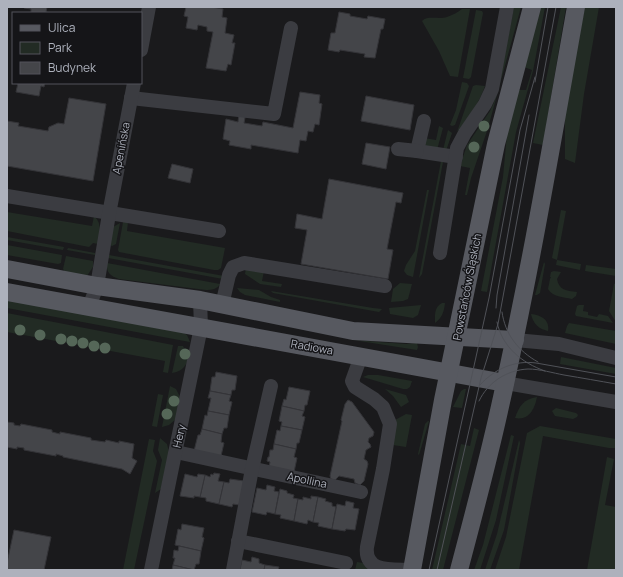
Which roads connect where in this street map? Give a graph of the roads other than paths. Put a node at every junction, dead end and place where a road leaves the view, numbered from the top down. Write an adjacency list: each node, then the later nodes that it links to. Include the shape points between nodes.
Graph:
1 (150, 7): 6 (street)
2 (506, 7): 12 (street, via 492,89 465,133)
3 (532, 7): 25 (main road, Powstańców Śląskich, via 496,144)
4 (576, 7): 26 (main road)
5 (291, 28): 8 (street, via 274,114)
6 (142, 45)
7 (134, 84): 8 (street, Apenińska)
8 (131, 98): 14 (street, Apenińska)
9 (424, 121): 11 (street)
10 (398, 149): 11 (street)
11 (417, 151): 12 (street)
12 (456, 156): 16 (street)
13 (7, 196): 14 (street)
14 (108, 214): 15 (street); 18 (street, Apenińska)
15 (219, 231)
16 (440, 253)
17 (7, 269): 18 (main road)
18 (97, 286): 21 (main road); 23 (street, Apenińska)
19 (385, 286): 22 (street, via 244,263 233,267)
20 (7, 292): 23 (main road, Radiowa)
21 (200, 300): 22 (main road); 24 (street, Hery)
22 (222, 305): 25 (main road, via 353,331)
23 (89, 307): 24 (main road, Radiowa)
24 (201, 328): 27 (main road, Radiowa); 33 (street, Hery)
25 (457, 336): 26 (main road); 29 (main road, Powstańców Śląskich)
26 (515, 340): 28 (street, via 559,344); 30 (main road)
27 (361, 356): 29 (main road, Radiowa); 40 (street, via 352,381 355,387 383,407 390,424 367,556 372,564 379,568)
28 (616, 358)
29 (449, 372): 30 (main road, Radiowa); 40 (main road, Powstańców Śląskich)
30 (505, 383): 32 (street, Radiowa); 41 (main road)
31 (271, 386): 34 (street)
32 (616, 402)
33 (176, 452): 34 (street, Apollina); 38 (street, Hery)
34 (252, 469): 35 (street, Apollina); 36 (street)
35 (361, 492)
36 (238, 541): 37 (street); 39 (street)
37 (346, 563)
38 (151, 570)
39 (233, 570)
40 (411, 570)
41 (459, 570)

